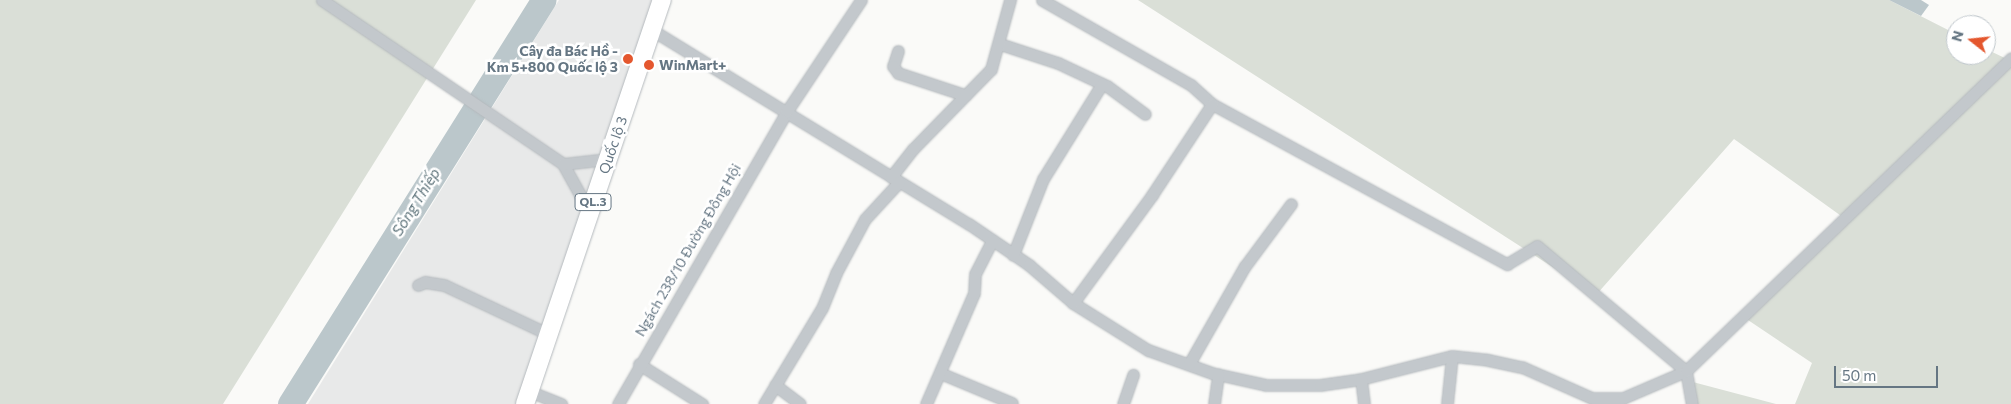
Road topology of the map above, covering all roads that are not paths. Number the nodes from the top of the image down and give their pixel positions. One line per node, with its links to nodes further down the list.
1 (322, 0): 16 (street)
2 (662, 0): 6 (highway, Quốc lộ 3 / QL.3)
3 (861, 0): 13 (street, Ngách 238/10 Đường Đông Hội)
4 (1010, 0): 7 (street)
5 (1042, 0): 12 (street)
6 (652, 30): 13 (street); 15 (highway, Quốc lộ 3 / QL.3)
7 (1000, 44): 10 (street); 11 (street)
8 (898, 51): 11 (street)
9 (2011, 58): 28 (street)
10 (1102, 84): 14 (street); 21 (street)
11 (965, 96): 17 (street)
12 (1212, 104): 23 (street); 28 (street)
13 (787, 111): 17 (street); 26 (street, Ngách 238/10 Đường Đông Hội)
14 (1145, 114)
15 (608, 159): 16 (street); 19 (highway, Quốc lộ 3 / QL.3)
16 (563, 164): 19 (street)
17 (895, 180): 20 (street); 33 (street)
18 (1291, 204): 27 (street)
19 (590, 212): 24 (highway, Quốc lộ 3 / QL.3)
20 (992, 240): 21 (street); 29 (street)
21 (1013, 255): 23 (street)
22 (418, 285): 24 (street)
23 (1073, 304): 27 (street)
24 (548, 334): 34 (highway, Quốc lộ 3 / QL.3)
25 (1452, 356): 28 (street); 32 (street); 45 (street)
26 (639, 364): 37 (street, Ngách 238/10 Đường Đông Hội); 38 (street)
27 (1189, 364): 30 (street)
28 (1686, 371): 46 (street)
29 (940, 373): 35 (street); 41 (street)
30 (1218, 374): 32 (street); 43 (street)
31 (1133, 375): 42 (street)
32 (1361, 379): 44 (street)
33 (775, 385): 39 (street); 40 (street)
34 (527, 398): 36 (street)
35 (1012, 403)
36 (560, 404)
37 (618, 404)
38 (702, 404)
39 (764, 404)
40 (800, 404)
41 (926, 404)
42 (1123, 404)
43 (1214, 404)
44 (1364, 404)
45 (1447, 404)
46 (1692, 404)

